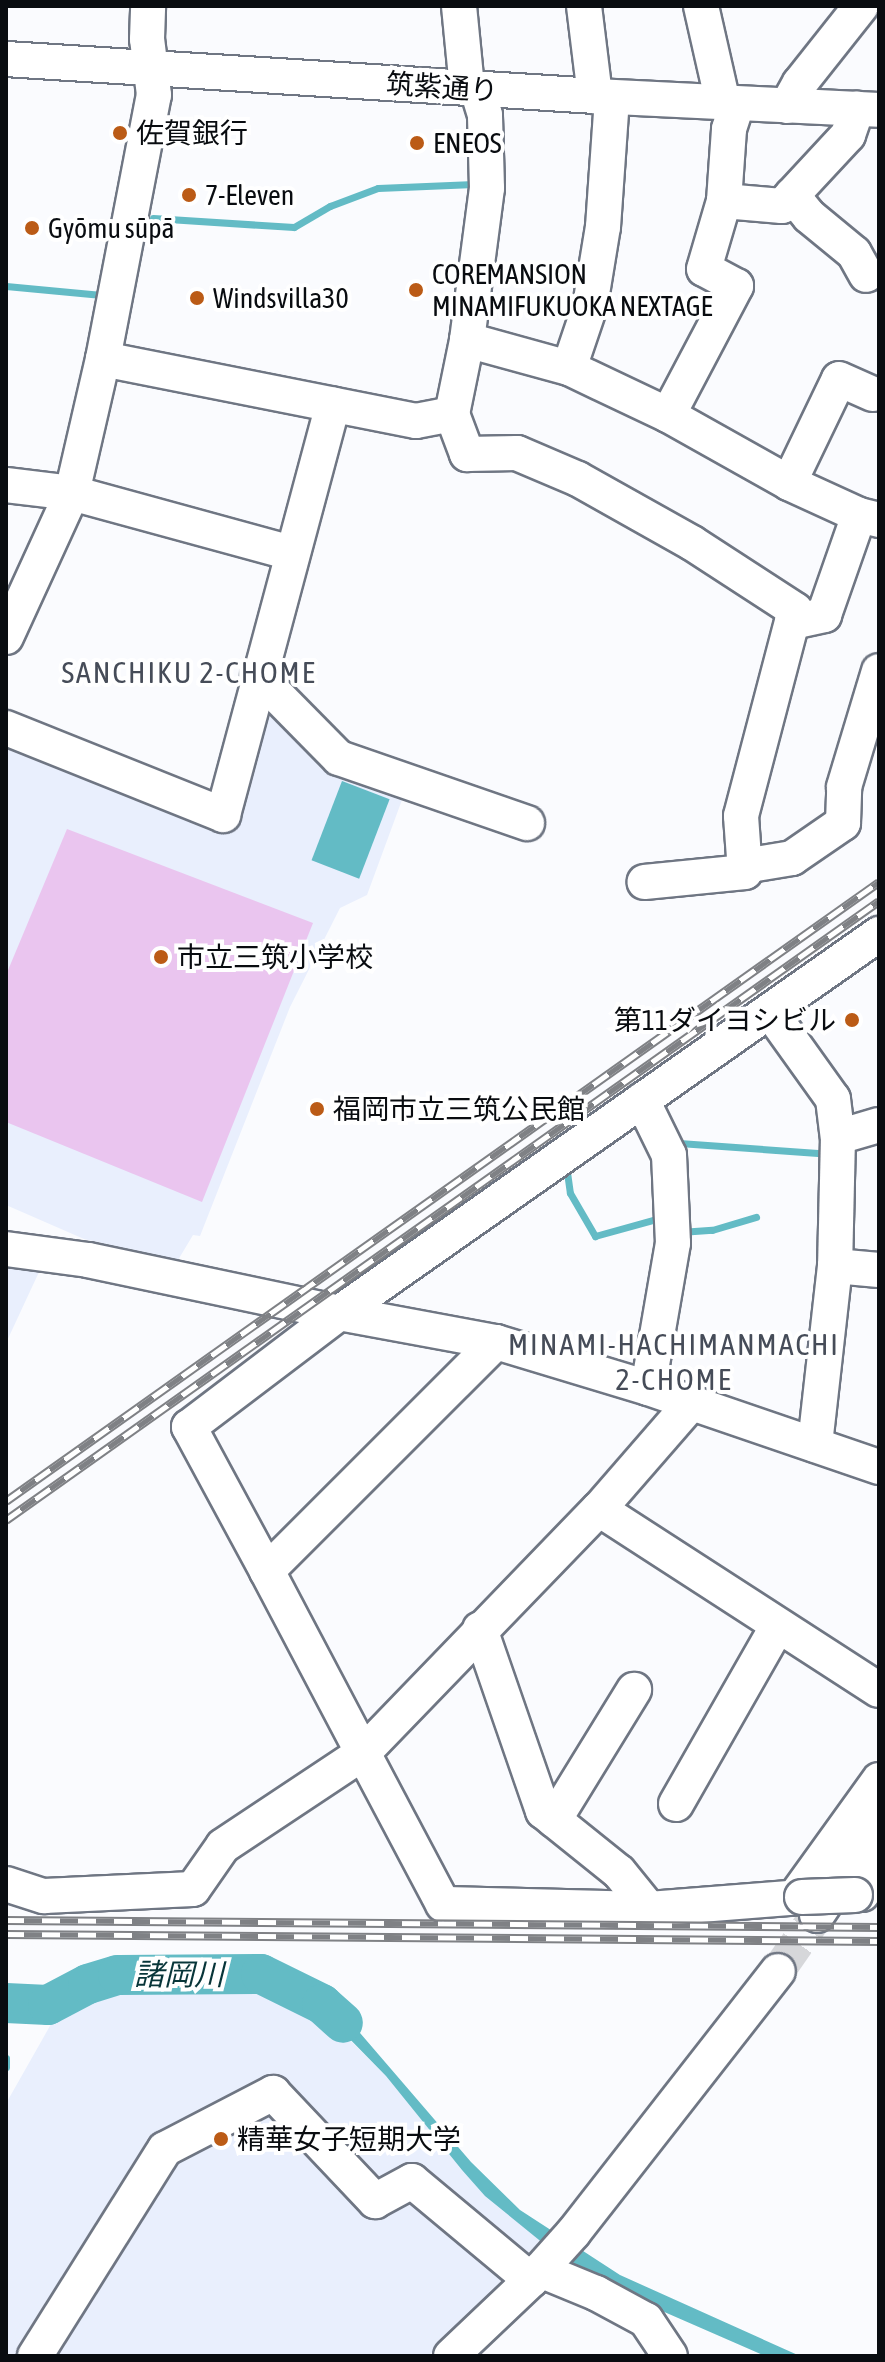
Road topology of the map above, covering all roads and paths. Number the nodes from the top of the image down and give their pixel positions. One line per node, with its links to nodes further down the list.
1 (148, 6): 7 (street)
2 (459, 6): 8 (street)
3 (584, 6): 9 (street)
4 (701, 6): 10 (street)
5 (861, 6): 11 (street)
6 (6, 59): 7 (street, 筑紫通り)
7 (151, 67): 8 (street, 筑紫通り); 17 (street)
8 (472, 89): 9 (street, 筑紫通り); 16 (street)
9 (604, 97): 10 (street, 筑紫通り); 18 (street)
10 (730, 103): 11 (street, 筑紫通り); 14 (street)
11 (787, 106): 12 (street, 筑紫通り)
12 (868, 110): 13 (street)
13 (792, 195): 14 (street); 15 (street)
14 (724, 201): 22 (street)
15 (866, 275)
16 (467, 340): 18 (street); 21 (street)
17 (103, 359): 20 (street); 25 (street)
18 (569, 368): 22 (street)
19 (873, 394): 23 (street)
20 (333, 404): 21 (street); 27 (street)
21 (452, 414): 28 (street)
22 (668, 415): 23 (street)
23 (789, 483): 26 (street)
24 (6, 485): 25 (street)
25 (72, 493): 27 (street); 29 (street)
26 (869, 518): 28 (street)
27 (292, 553): 31 (street)
28 (792, 622): 34 (street)
29 (6, 637)
30 (879, 671): 34 (street)
31 (258, 676): 32 (street); 33 (street)
32 (6, 728)
33 (527, 823)
34 (744, 866): 35 (street)
35 (644, 882)
36 (879, 934): 37 (street)
37 (770, 1011): 38 (street); 40 (street)
38 (642, 1100): 44 (street); 46 (street)
39 (879, 1125): 40 (street)
40 (838, 1137): 42 (street)
41 (15, 1244): 44 (street)
42 (835, 1266): 43 (street); 48 (street)
43 (879, 1270)
44 (339, 1313): 45 (street); 51 (street)
45 (496, 1342): 46 (street); 51 (street)
46 (648, 1388): 47 (street)
47 (691, 1403): 48 (street); 50 (street)
48 (815, 1445): 49 (street)
49 (879, 1467)
50 (599, 1509): 52 (street); 53 (street)
51 (267, 1571): 56 (street)
52 (777, 1627): 55 (street); 58 (street)
53 (480, 1629): 56 (street); 59 (street)
54 (634, 1690): 59 (street)
55 (879, 1690)
56 (363, 1753): 61 (street); 64 (street)
57 (879, 1780): 63 (street)
58 (676, 1804)
59 (554, 1820): 64 (street)
60 (879, 1823): 63 (street)
61 (6, 1884)
62 (869, 1888): 63 (street, bridge)
63 (805, 1903): 64 (street)
64 (649, 1909)
65 (778, 1971): 66 (street)
66 (535, 2275): 67 (street); 68 (street); 69 (street)
67 (35, 2356)
68 (451, 2356)
69 (670, 2356)

